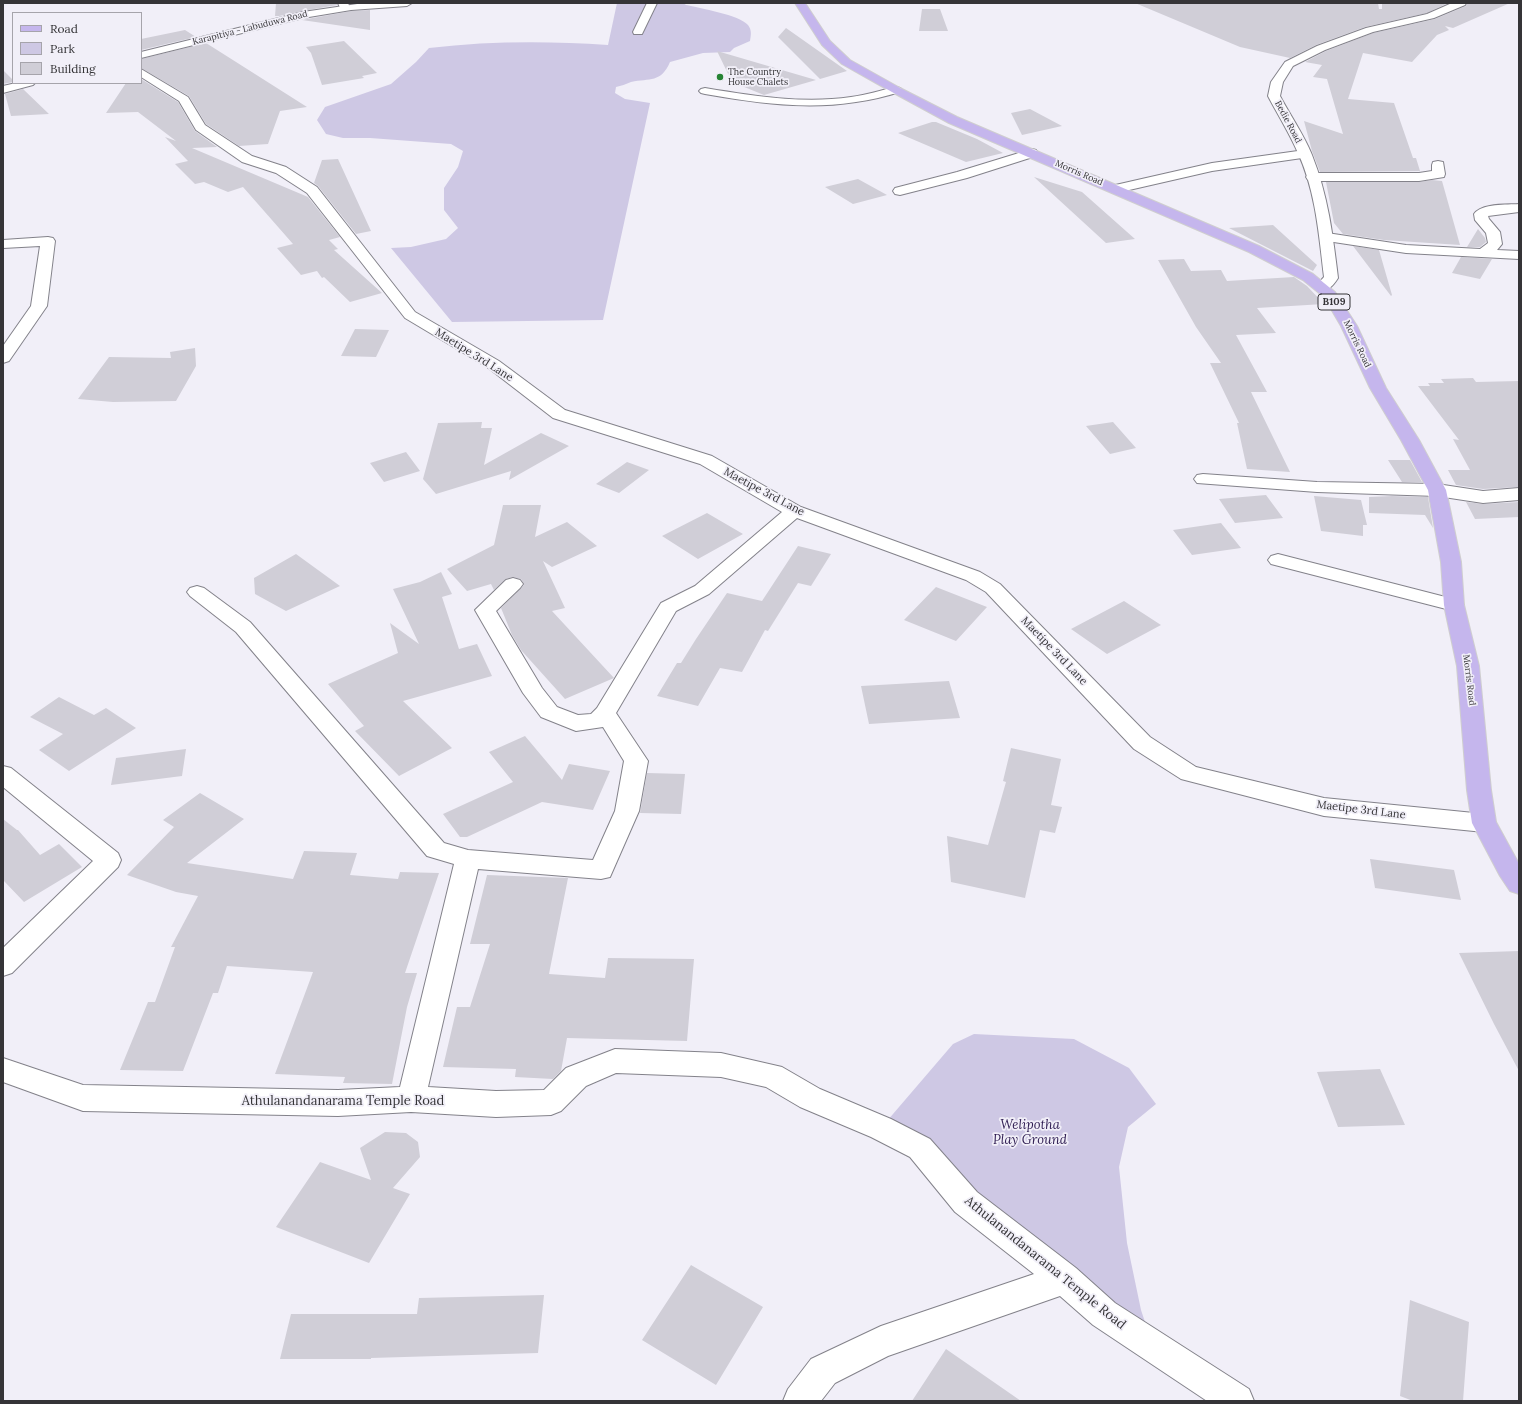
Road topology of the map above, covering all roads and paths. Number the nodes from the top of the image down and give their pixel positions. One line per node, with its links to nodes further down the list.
1 (407, 3): 5 (street, Karapitiya - Labuduwa Road)
2 (652, 3): 6 (street)
3 (800, 3): 11 (main road, Morris Road / B109)
4 (1461, 3): 14 (street, Bedie Road)
5 (344, 5): 7 (street, Karapitiya - Labuduwa Road)
6 (638, 32)
7 (142, 55)
8 (142, 73): 29 (street, Maetipe 3rd Lane)
9 (25, 84): 10 (street)
10 (3, 90)
11 (896, 90): 12 (street); 13 (main road, Morris Road / B109)
12 (705, 91)
13 (1032, 153): 17 (main road, Morris Road / B109); 18 (street)
14 (1305, 154): 16 (street, Bedie Road); 17 (street)
15 (1438, 165): 16 (street)
16 (1313, 177): 20 (street, Bedie Road)
17 (1116, 189): 24 (main road, Morris Road / B109)
18 (900, 191)
19 (1519, 208): 22 (street)
20 (1327, 237): 22 (street); 24 (street, Bedie Road)
21 (3, 244): 25 (street)
22 (1482, 254): 23 (street)
23 (1519, 255)
24 (1322, 286): 27 (main road, Morris Road / B109)
25 (3, 358)
26 (1203, 479): 27 (street)
27 (1437, 490): 28 (street); 33 (main road, Morris Road / B109)
28 (1519, 494)
29 (794, 511): 34 (street); 36 (street, Maetipe 3rd Lane)
30 (1278, 560): 33 (street)
31 (513, 584): 34 (street)
32 (197, 592): 37 (street)
33 (1454, 604): 36 (main road, Morris Road / B109)
34 (604, 713): 37 (street)
35 (3, 774): 39 (street)
36 (1484, 823): 38 (main road, Morris Road / B109)
37 (468, 859): 41 (street)
38 (1518, 882)
39 (3, 965)
40 (3, 1070): 41 (street, Athulanandanarama Temple Road)
41 (411, 1099): 42 (street, Athulanandanarama Temple Road)
42 (1065, 1279): 43 (street); 44 (street, Athulanandanarama Temple Road)
43 (800, 1401)
44 (1237, 1401)

